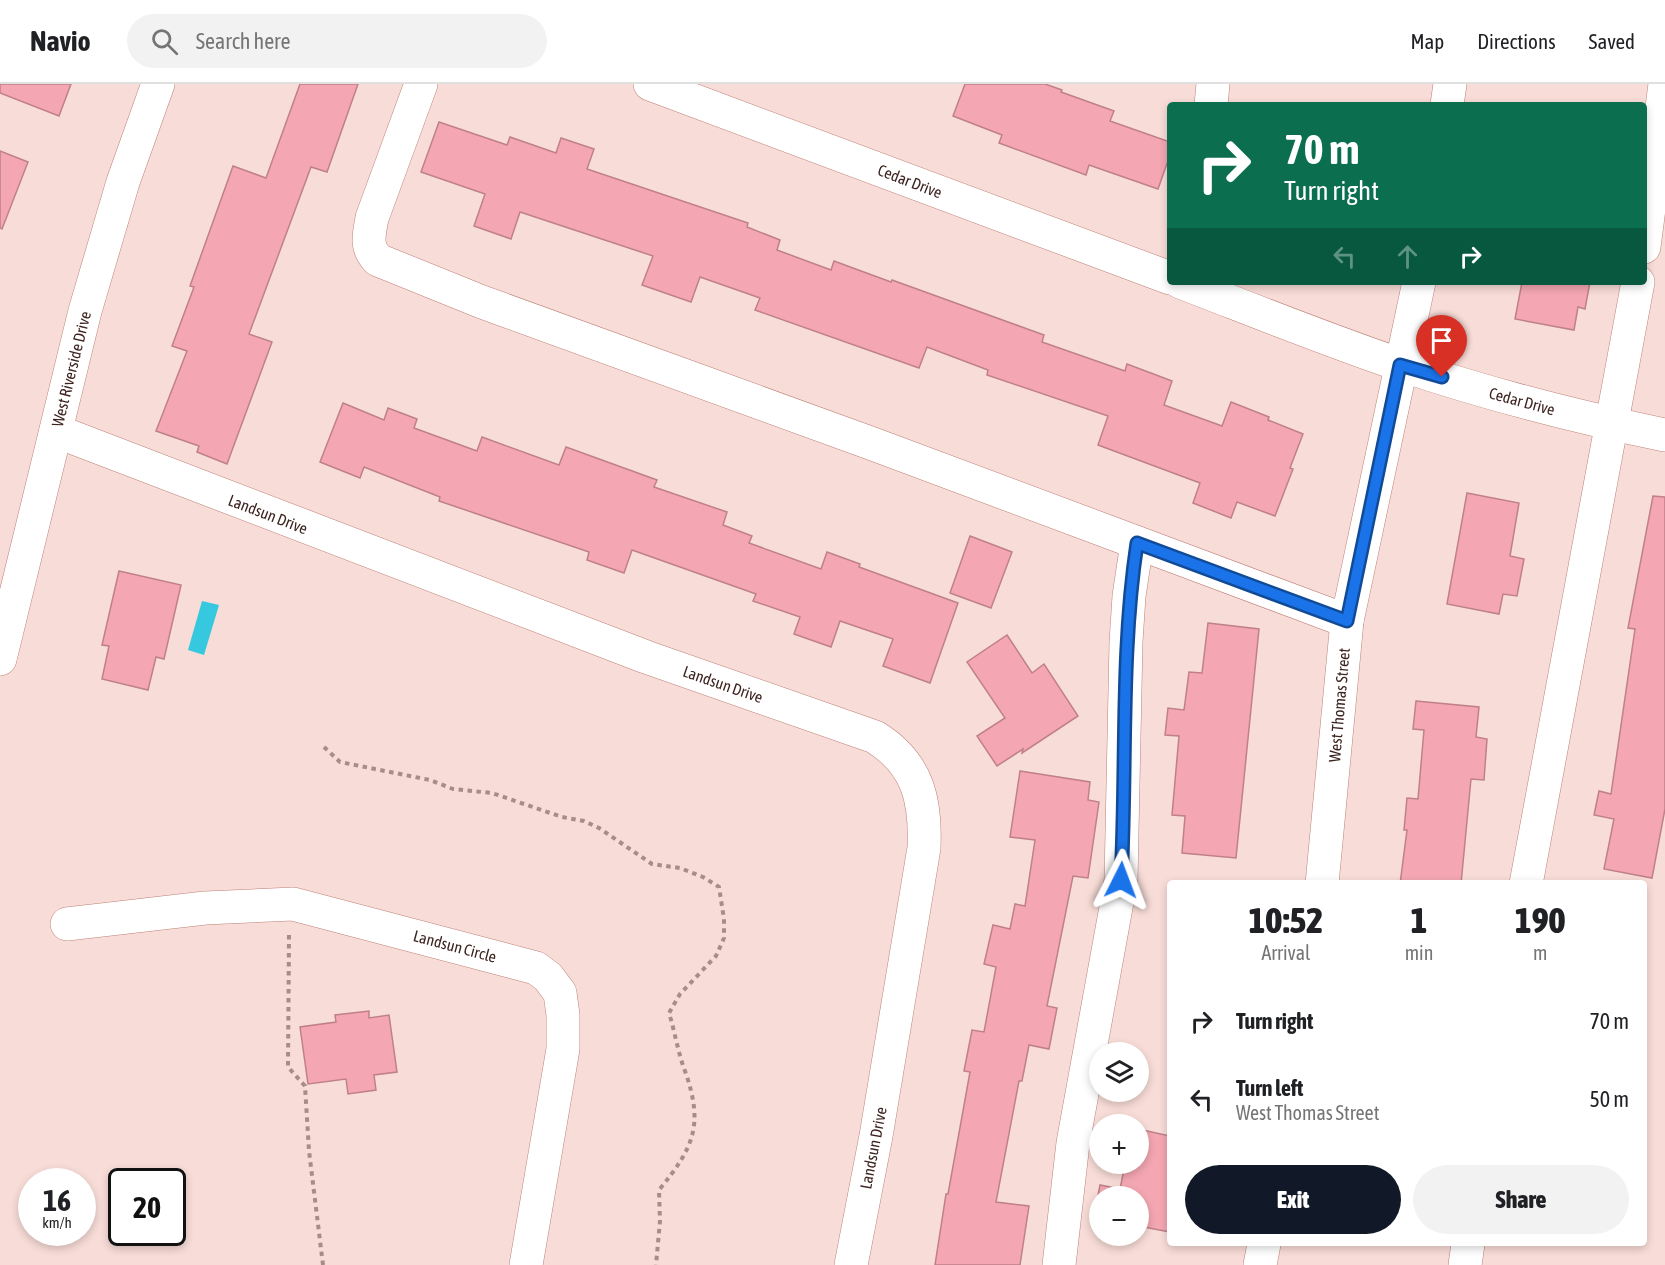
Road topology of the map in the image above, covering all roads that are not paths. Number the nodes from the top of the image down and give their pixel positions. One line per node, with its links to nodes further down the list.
1 (158, 84): 16 (street, West Riverside Drive)
2 (421, 84): 18 (street)
3 (650, 84): 10 (street, Cedar Drive)
4 (1213, 84): 7 (street)
5 (1450, 84): 8 (street)
6 (1665, 84): 9 (street)
7 (1211, 102)
8 (1447, 102)
9 (1647, 224)
10 (1167, 276)
11 (1190, 285): 14 (street, Cedar Drive)
12 (1418, 285): 14 (street, West Thomas Street)
13 (1637, 285): 15 (street)
14 (1400, 365): 15 (street, Cedar Drive); 19 (street, West Thomas Street)
15 (1611, 424): 17 (street, Cedar Drive); 22 (street)
16 (56, 431): 20 (street, West Riverside Drive); 27 (street, Landsun Drive)
17 (1665, 435)
18 (1137, 543): 19 (street); 28 (street)
19 (1347, 621): 21 (street, West Thomas Street)
20 (0, 659)
21 (1322, 880)
22 (1527, 880)
23 (67, 924): 26 (street, Landsun Circle)
24 (1264, 1246): 29 (street)
25 (1468, 1246): 30 (street)
26 (526, 1265)
27 (851, 1265)
28 (1059, 1265)
29 (1260, 1265)
30 (1465, 1265)

